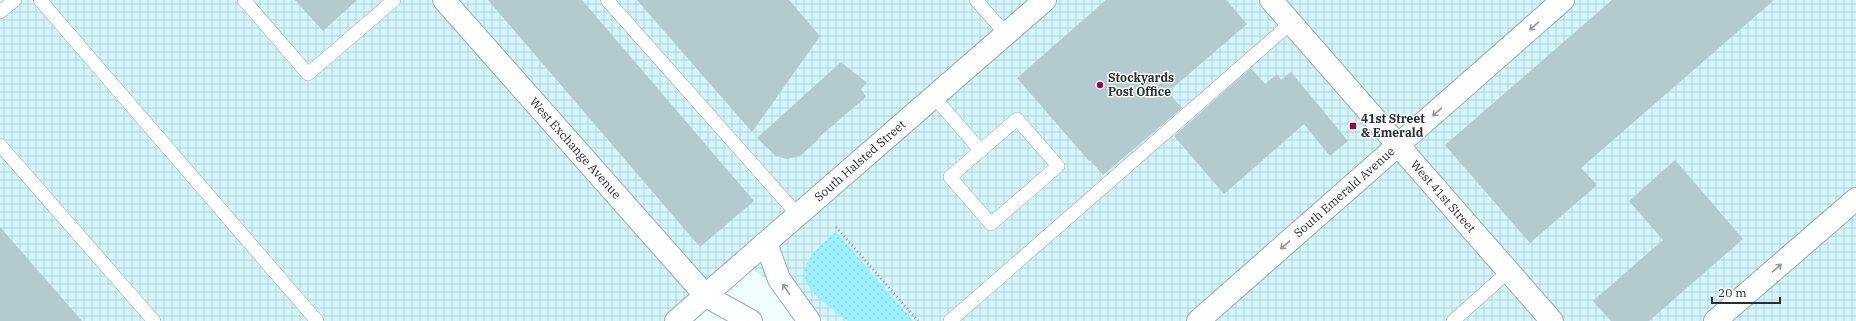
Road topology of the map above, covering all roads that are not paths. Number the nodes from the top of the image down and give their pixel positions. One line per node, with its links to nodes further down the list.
1 (14, 0): 11 (lane)
2 (40, 0): 24 (lane)
3 (244, 0): 4 (lane)
4 (394, 0)
5 (444, 0): 22 (street, West Exchange Avenue)
6 (607, 0): 19 (lane)
7 (976, 0): 13 (lane)
8 (1045, 0): 13 (street, South Halsted Street)
9 (1271, 0): 12 (street, West 41st Street)
10 (1563, 0): 16 (street, South Emerald Avenue, one-way to 16)
11 (0, 12)
12 (1291, 23): 16 (street, West 41st Street); 28 (lane)
13 (1006, 34): 14 (street, South Halsted Street)
14 (934, 97): 17 (lane); 19 (street, South Halsted Street)
15 (0, 145): 23 (lane)
16 (1398, 146): 21 (street, West 41st Street); 29 (street, South Emerald Avenue, one-way to 29)
17 (981, 151): 17 (lane)
18 (1856, 199): 32 (street, one-way to 18)
19 (798, 215): 20 (street, South Halsted Street)
20 (766, 243): 22 (street, South Halsted Street); 27 (street, one-way to 20)
21 (1509, 271): 30 (lane); 31 (street, West 41st Street)
22 (706, 296): 25 (street, South Halsted Street); 26 (street, West Exchange Avenue)
23 (154, 321)
24 (317, 321)
25 (676, 321)
26 (751, 321)
27 (809, 321)
28 (950, 321)
29 (1198, 321)
30 (1453, 321)
31 (1552, 321)
32 (1715, 321)

